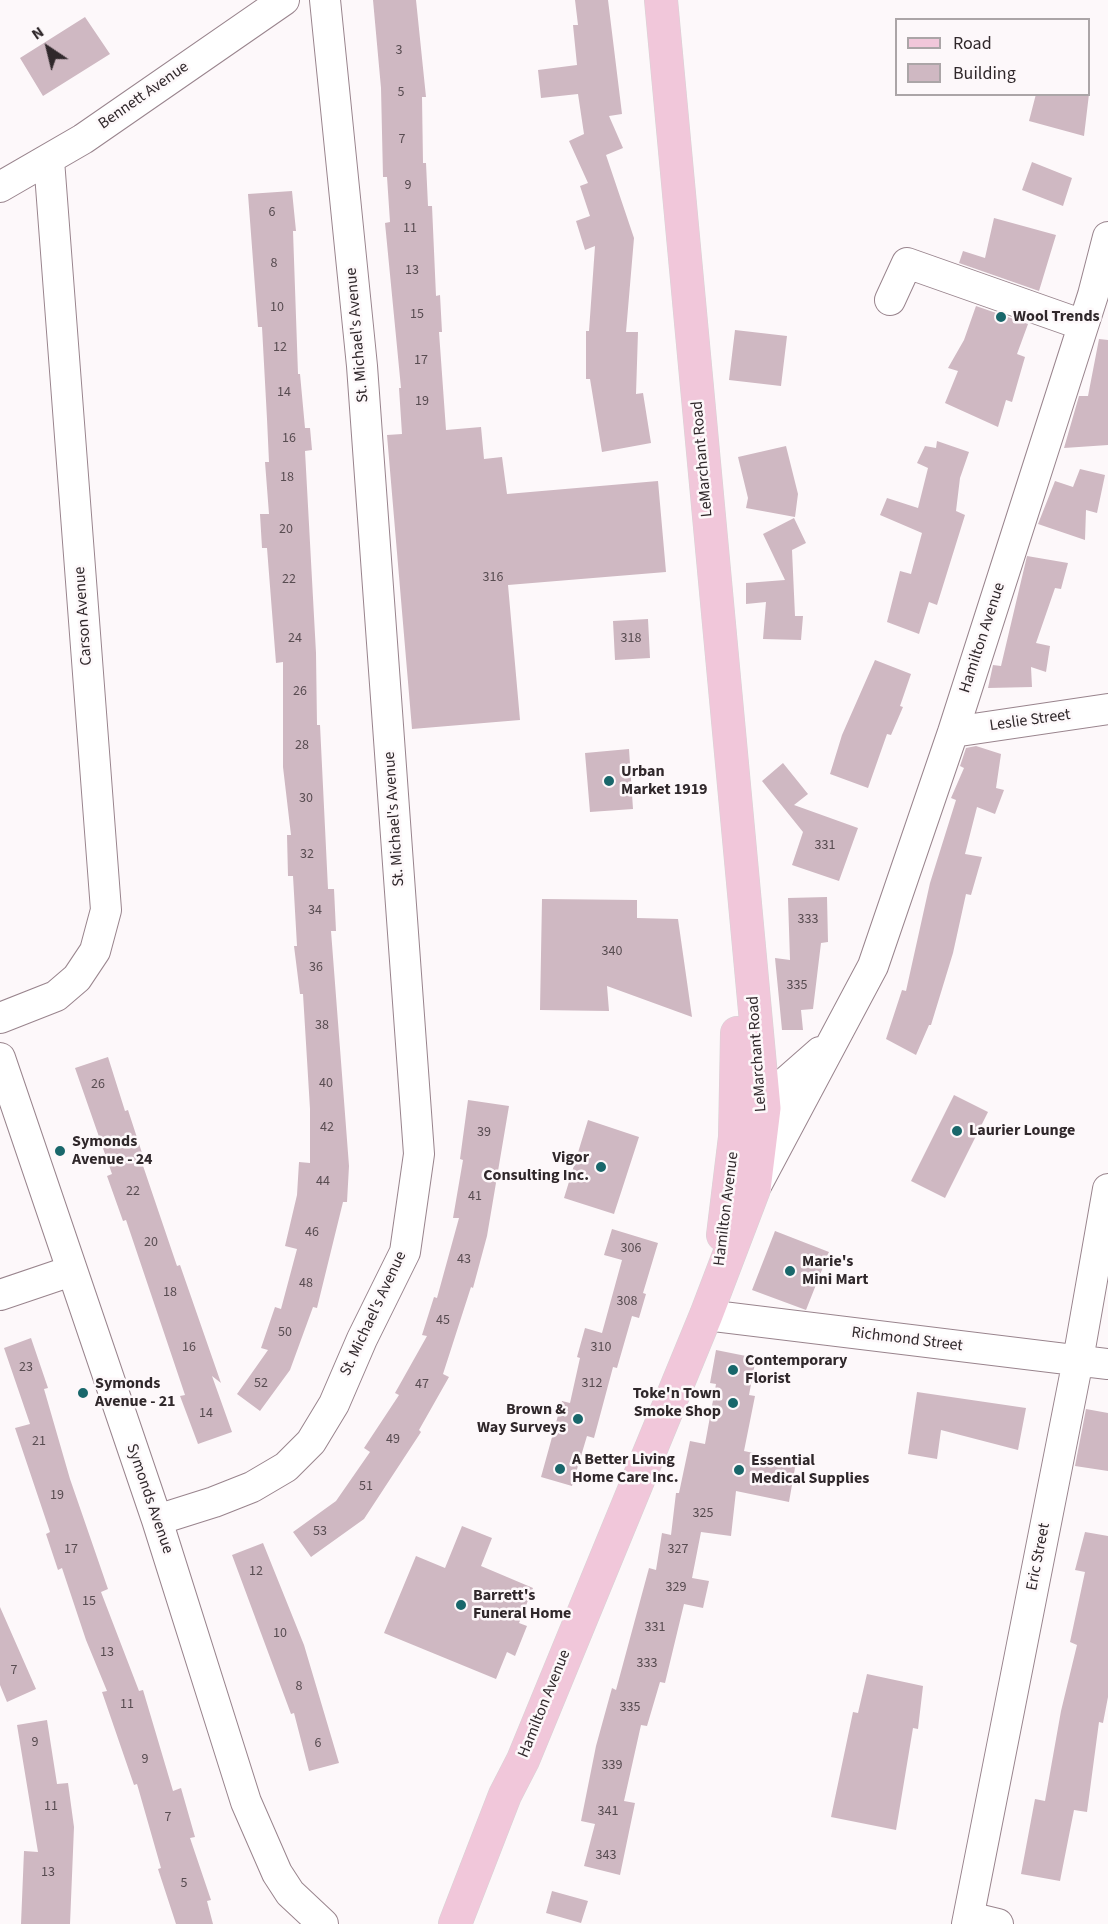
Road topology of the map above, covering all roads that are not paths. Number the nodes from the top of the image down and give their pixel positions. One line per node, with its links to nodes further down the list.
1 (284, 0): 4 (street, Bennett Avenue)
2 (325, 0): 27 (street, St. Michael's Avenue)
3 (660, 0): 11 (main road, LeMarchant Road)
4 (49, 160): 5 (street, Bennett Avenue); 12 (street, Carson Avenue)
5 (0, 187)
6 (1108, 237): 8 (street, Hamilton Avenue)
7 (890, 300): 8 (street)
8 (1083, 325): 10 (street, Hamilton Avenue)
9 (1108, 710): 10 (street, Leslie Street)
10 (953, 732): 13 (street, Hamilton Avenue)
11 (746, 918): 14 (main road, LeMarchant Road); 18 (main road, LeMarchant Road)
12 (0, 1018)
13 (839, 1032): 16 (street, Hamilton Avenue); 19 (street, Hamilton Avenue)
14 (758, 1044): 16 (street); 17 (main road, LeMarchant Road)
15 (0, 1058): 21 (street, Symonds Avenue)
16 (811, 1061): 17 (street, Hamilton Avenue)
17 (764, 1108): 18 (street, Hamilton Avenue); 19 (main road, LeMarchant Road)
18 (735, 1137): 22 (main road, Hamilton Avenue)
19 (754, 1189): 22 (main road, Hamilton Avenue)
20 (1108, 1189): 25 (street, Eric Street)
21 (71, 1271): 23 (street); 27 (street, Symonds Avenue)
22 (718, 1285): 24 (main road, Hamilton Avenue)
23 (0, 1295)
24 (706, 1315): 25 (street, Richmond Street); 30 (main road, Hamilton Avenue)
25 (1078, 1360): 26 (street, Richmond Street); 28 (street, Eric Street)
26 (1108, 1364)
27 (157, 1520): 29 (street, Symonds Avenue)
28 (968, 1921): 31 (street)
29 (323, 1924)
30 (455, 1924)
31 (998, 1924)

